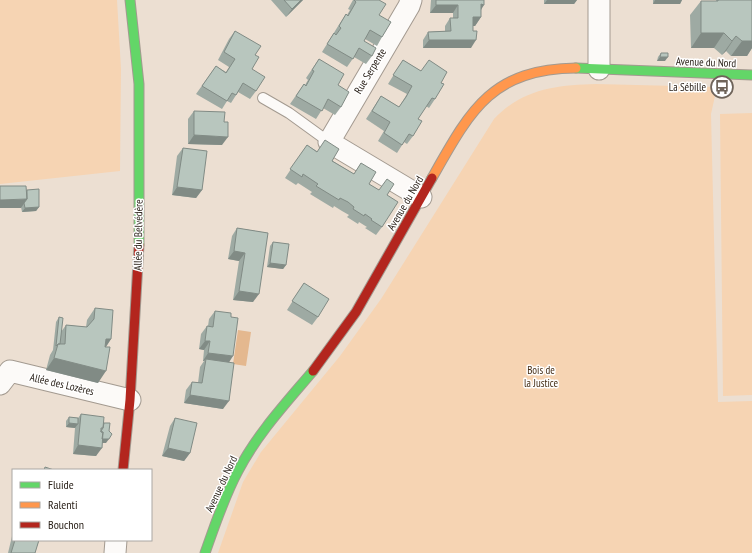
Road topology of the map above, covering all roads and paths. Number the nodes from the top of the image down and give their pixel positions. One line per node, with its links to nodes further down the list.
1 (130, 0): 10 (street, Allée du Belvédère)
2 (410, 0): 7 (street, Rue Serpente)
3 (599, 0): 4 (street)
4 (599, 69): 5 (street, Avenue du Nord); 8 (street, Avenue du Nord)
5 (752, 75)
6 (263, 98): 7 (lane)
7 (329, 142): 8 (street)
8 (422, 197): 14 (street, Avenue du Nord)
9 (0, 384): 10 (street, Allée des Lozères)
10 (130, 400): 11 (street, Allée du Belvédère)
11 (123, 469)
12 (116, 541): 13 (street)
13 (115, 553)
14 (205, 553)

